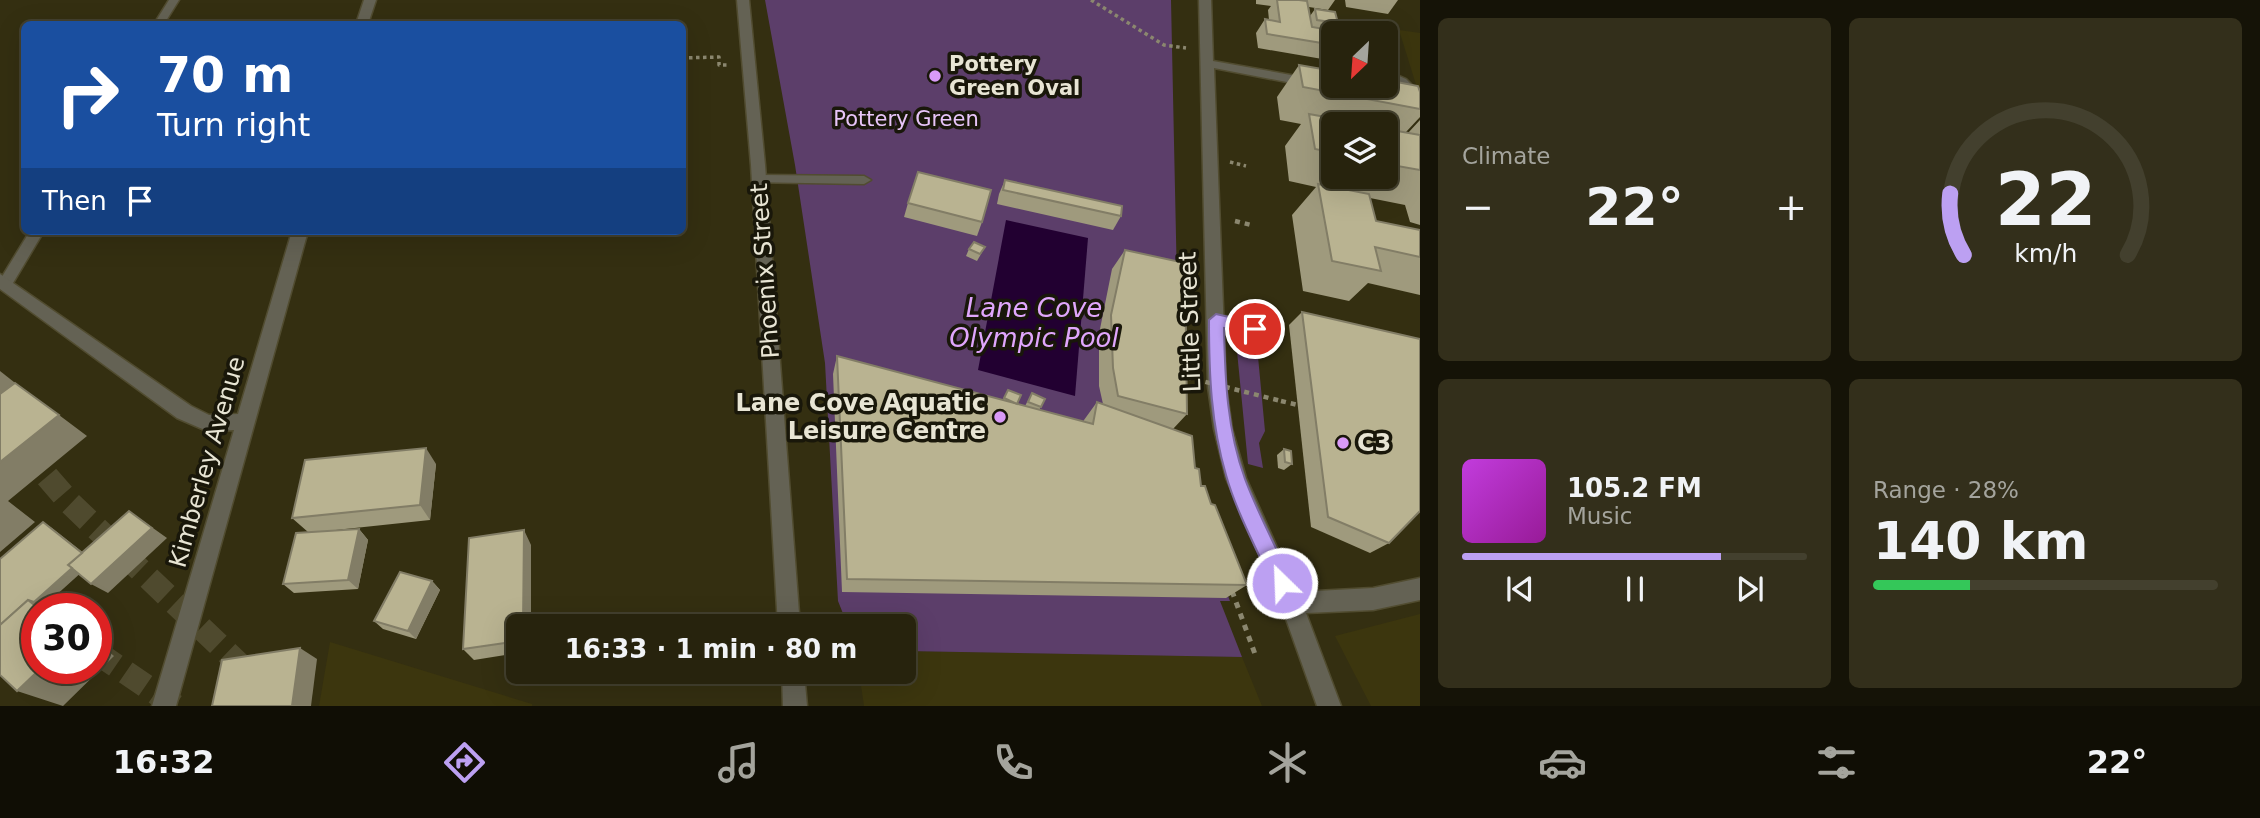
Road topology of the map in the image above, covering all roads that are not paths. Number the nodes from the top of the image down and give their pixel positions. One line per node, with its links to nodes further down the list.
1 (174, 0): 5 (lane)
2 (370, 0): 6 (street)
3 (743, 0): 11 (street, Phoenix Street)
4 (1205, 0): 7 (street, Little Street)
5 (161, 21)
6 (363, 21)
7 (1206, 57): 9 (street); 16 (street, Little Street)
8 (1398, 79): 10 (lane)
9 (1321, 85)
10 (1415, 101)
11 (759, 179): 12 (lane); 21 (street, Phoenix Street)
12 (864, 180)
13 (34, 235): 15 (lane)
14 (299, 235): 18 (street, Kimberley Avenue)
15 (3, 282): 18 (street)
16 (1216, 320): 17 (lane); 20 (street, Little Street)
17 (1255, 329)
18 (243, 422): 23 (street, Kimberley Avenue)
19 (1420, 589): 20 (street)
20 (1291, 603): 25 (street, Little Street)
21 (788, 614)
22 (794, 684): 24 (street)
23 (164, 706)
24 (795, 706)
25 (1329, 706)

